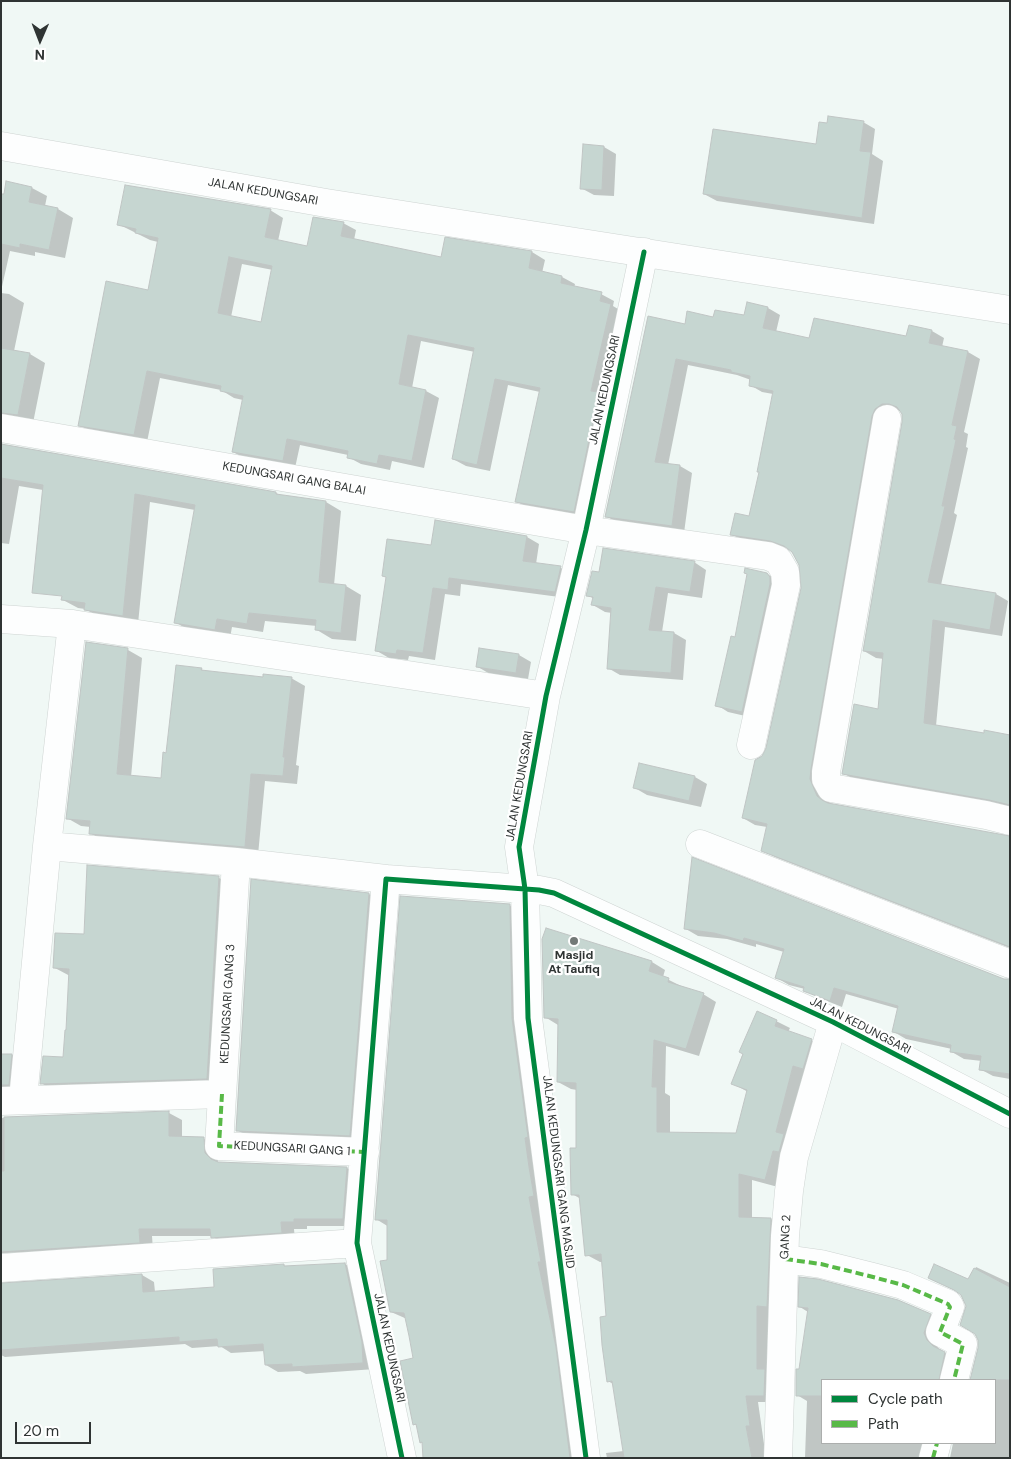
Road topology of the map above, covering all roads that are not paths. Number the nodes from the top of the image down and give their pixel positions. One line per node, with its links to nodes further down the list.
1 (1, 146): 2 (street, JALAN KEDUNGSARI)
2 (644, 252): 3 (street, JALAN KEDUNGSARI); 6 (street, JALAN KEDUNGSARI)
3 (1010, 310)
4 (887, 419): 11 (street)
5 (1, 428): 6 (street, KEDUNGSARI GANG BALAI)
6 (586, 530): 9 (street, JALAN KEDUNGSARI); 10 (street, KEDUNGSARI GANG BALAI)
7 (1, 619): 8 (street)
8 (72, 624): 9 (street); 13 (street)
9 (546, 696): 16 (street, JALAN KEDUNGSARI)
10 (751, 745)
11 (1010, 822)
12 (700, 844): 17 (street)
13 (47, 846): 14 (street); 20 (street)
14 (236, 862): 15 (street); 19 (street, KEDUNGSARI GANG 3)
15 (386, 879): 16 (street); 23 (street, JALAN KEDUNGSARI)
16 (525, 889): 18 (street, JALAN KEDUNGSARI); 30 (street, JALAN KEDUNGSARI GANG MASJID)
17 (1010, 964)
18 (833, 1022): 21 (street, JALAN KEDUNGSARI); 25 (street, GANG 2)
19 (222, 1094): 20 (street); 22 (street, KEDUNGSARI GANG 3)
20 (12, 1100)
21 (1010, 1114)
22 (219, 1146): 23 (street, KEDUNGSARI GANG 1)
23 (365, 1152): 24 (street, JALAN KEDUNGSARI)
24 (357, 1243): 26 (street); 29 (street, JALAN KEDUNGSARI)
25 (784, 1259): 27 (street); 31 (street, GANG 2)
26 (1, 1268)
27 (954, 1379)
28 (937, 1444): 32 (street)
29 (402, 1458)
30 (586, 1458)
31 (778, 1458)
32 (933, 1458)

